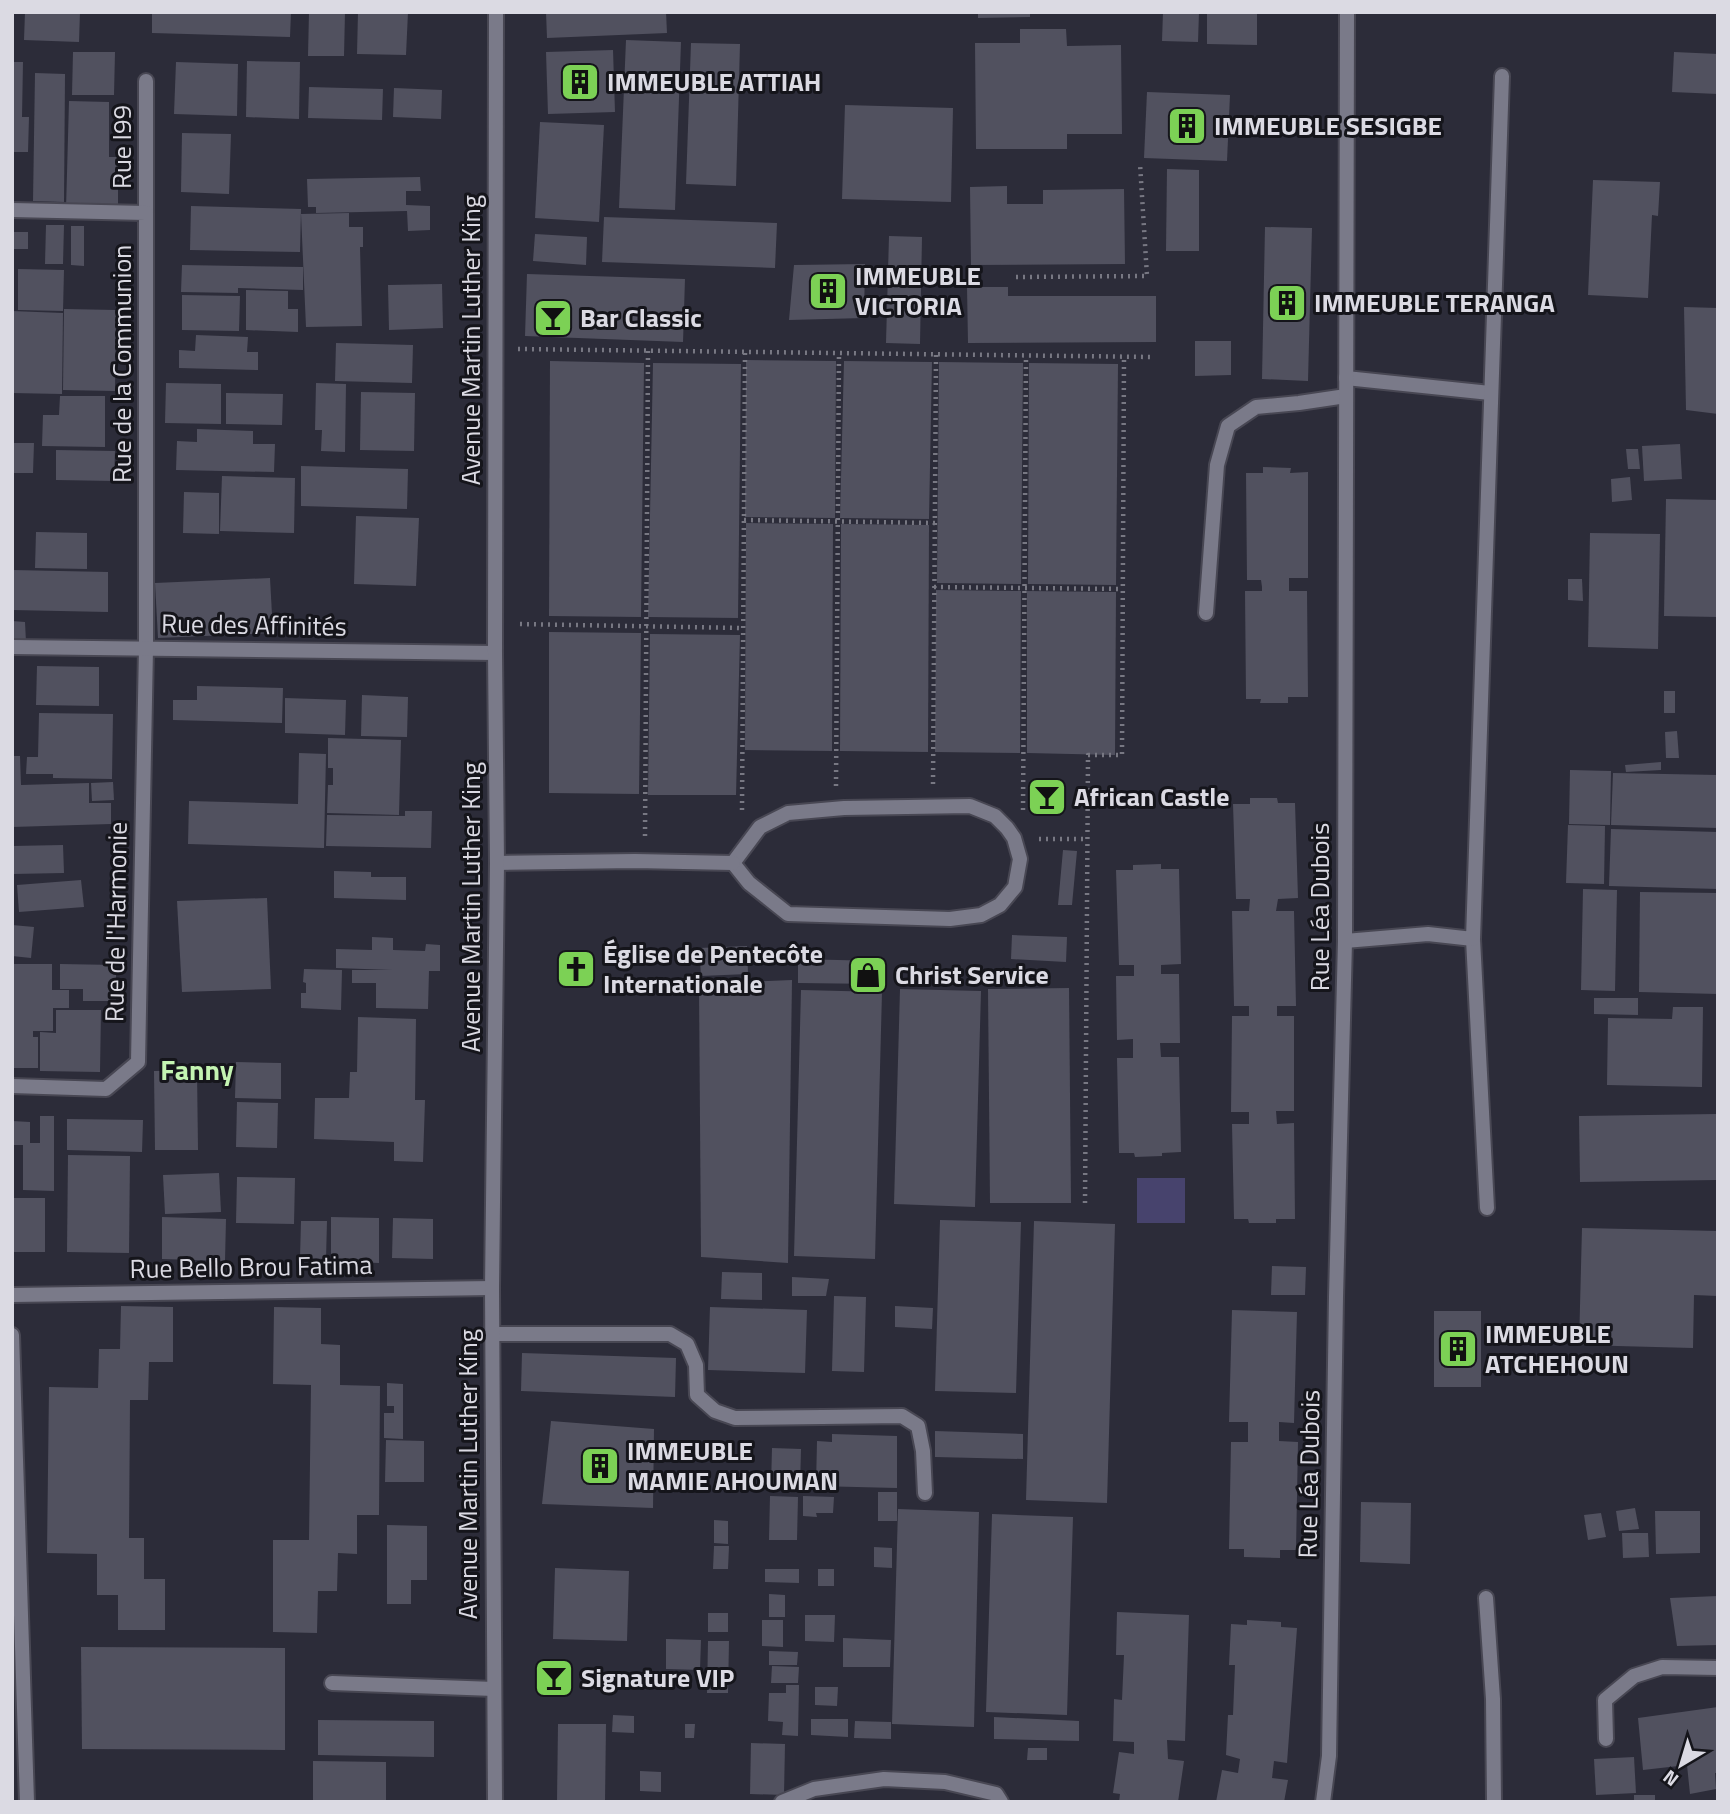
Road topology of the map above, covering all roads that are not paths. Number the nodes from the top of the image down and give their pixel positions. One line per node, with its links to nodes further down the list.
1 (496, 12): 13 (street, Avenue Martin Luther King)
2 (1347, 12): 7 (street, Rue Léa Dubois)
3 (1502, 76): 8 (street)
4 (146, 81): 6 (street, Rue I99)
5 (12, 210): 6 (street, Rue de la Communion)
6 (146, 213): 12 (street, Rue de la Communion)
7 (1346, 378): 8 (street); 9 (street, Rue Léa Dubois)
8 (1490, 393): 16 (street)
9 (1346, 396): 10 (street); 17 (street, Rue Léa Dubois)
10 (1206, 613)
11 (12, 647): 12 (street, Rue des Affinités)
12 (146, 648): 13 (street, Rue des Affinités); 18 (street, Rue de l'Harmonie)
13 (495, 653): 14 (street, Avenue Martin Luther King)
14 (497, 863): 15 (street); 20 (street, Avenue Martin Luther King)
15 (733, 863): 15 (street)
16 (1473, 939): 17 (street); 19 (street)
17 (1345, 942): 34 (street, Rue Léa Dubois)
18 (12, 1086)
19 (1488, 1208)
20 (492, 1287): 21 (street, Rue Bello Brou Fatima); 22 (street, Avenue Martin Luther King)
21 (12, 1295)
22 (492, 1334): 24 (street); 28 (street, Avenue Martin Luther King)
23 (12, 1335): 30 (street)
24 (925, 1493)
25 (1486, 1598): 35 (street)
26 (1718, 1668): 29 (street)
27 (332, 1683): 28 (street)
28 (494, 1689): 31 (street, Avenue Martin Luther King)
29 (1606, 1739)
30 (27, 1802)
31 (495, 1802)
32 (782, 1802): 33 (street)
33 (1001, 1802)
34 (1323, 1802)
35 (1494, 1802)

